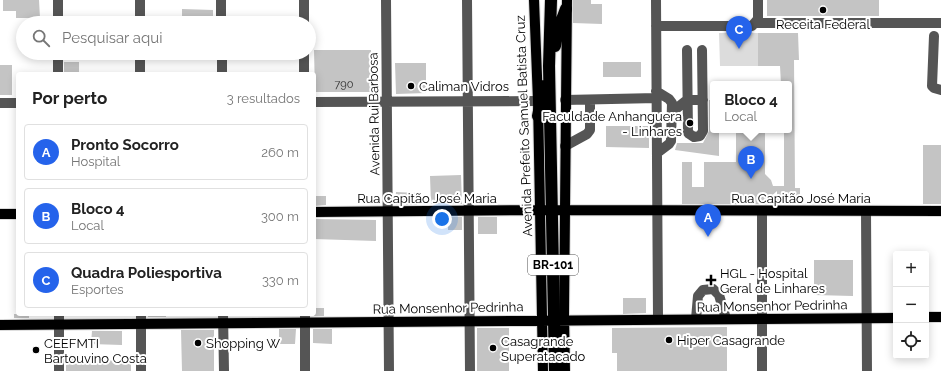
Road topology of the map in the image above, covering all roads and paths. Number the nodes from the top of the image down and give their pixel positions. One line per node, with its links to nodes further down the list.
1 (58, 0): 12 (street)
2 (140, 0): 13 (street)
3 (221, 0): 14 (street)
4 (304, 0): 15 (street)
5 (386, 0): 38 (street, Avenida Rui Barbosa)
6 (467, 0): 39 (street)
7 (534, 0): 40 (main road, Avenida Prefeito Samuel Batista Cruz)
8 (551, 0): 20 (highway, BR-101)
9 (656, 0): 18 (street)
10 (758, 0): 16 (street)
11 (566, 5): 27 (highway); 34 (main road, Avenida Prefeito Samuel Batista Cruz)
12 (58, 16)
13 (140, 16)
14 (222, 16)
15 (304, 16)
16 (757, 21): 17 (street); 18 (street)
17 (941, 22)
18 (656, 26): 33 (street)
19 (934, 36): 32 (street)
20 (549, 43): 27 (highway, BR-101); 45 (highway)
21 (687, 50): 36 (street)
22 (702, 50): 37 (street)
23 (58, 60): 28 (street)
24 (140, 60): 29 (street)
25 (222, 60): 30 (street)
26 (304, 60): 31 (street)
27 (549, 66): 49 (highway, BR-101)
28 (58, 72)
29 (140, 72)
30 (222, 72)
31 (304, 72)
32 (937, 89)
33 (656, 94): 35 (street); 44 (street); 47 (street)
34 (565, 100): 35 (street); 46 (main road, Avenida Prefeito Samuel Batista Cruz)
35 (590, 100): 46 (street)
36 (687, 100): 37 (street); 37 (street); 44 (street)
37 (703, 100)
38 (387, 101): 39 (street); 41 (street); 57 (street, Avenida Rui Barbosa)
39 (468, 101): 40 (street); 52 (street)
40 (538, 101): 45 (main road, Avenida Prefeito Samuel Batista Cruz)
41 (316, 102)
42 (0, 103): 43 (street)
43 (16, 103)
44 (672, 112): 47 (street)
45 (538, 116): 48 (main road, Avenida Prefeito Samuel Batista Cruz)
46 (565, 146): 50 (main road, Avenida Prefeito Samuel Batista Cruz)
47 (657, 153): 51 (street)
48 (540, 210): 49 (main road, Rua Capitão José Maria); 52 (main road, Rua Capitão José Maria); 71 (main road, Avenida Prefeito Samuel Batista Cruz)
49 (552, 210): 50 (main road, Rua Capitão José Maria); 71 (highway, BR-101)
50 (565, 210): 51 (main road, Rua Capitão José Maria); 71 (main road, Avenida Prefeito Samuel Batista Cruz)
51 (657, 210): 53 (main road, Rua Capitão José Maria); 72 (street)
52 (469, 211): 57 (main road, Rua Capitão José Maria); 73 (street)
53 (762, 211): 54 (main road, Rua Capitão José Maria); 70 (street)
54 (866, 211): 55 (main road, Rua Capitão José Maria); 64 (street)
55 (941, 211)
56 (316, 212): 57 (main road, Rua Capitão José Maria)
57 (389, 212): 74 (street, Avenida Rui Barbosa)
58 (0, 214): 59 (main road)
59 (16, 214)
60 (59, 316): 76 (street)
61 (929, 317): 62 (main road)
62 (941, 317)
63 (305, 318): 67 (main road, Rua Monsenhor Pedrinha); 74 (main road, Rua Monsenhor Pedrinha); 80 (street)
64 (866, 318): 65 (main road, Rua Monsenhor Pedrinha); 70 (main road, Rua Monsenhor Pedrinha); 87 (street)
65 (893, 318)
66 (141, 319): 67 (main road, Rua Monsenhor Pedrinha); 76 (main road, Rua Monsenhor Pedrinha); 78 (street)
67 (223, 319): 79 (street)
68 (696, 319): 69 (main road, Rua Monsenhor Pedrinha); 69 (street); 72 (main road, Rua Monsenhor Pedrinha)
69 (726, 319): 70 (main road, Rua Monsenhor Pedrinha)
70 (762, 319): 86 (street)
71 (553, 320): 72 (main road, Rua Monsenhor Pedrinha); 73 (main road, Rua Monsenhor Pedrinha); 83 (main road, Avenida Prefeito Samuel Batista Cruz); 84 (highway, BR-101); 85 (main road, Avenida Prefeito Samuel Batista Cruz)
72 (658, 320)
73 (470, 321): 74 (main road, Rua Monsenhor Pedrinha); 82 (street)
74 (389, 322): 81 (street, Avenida Rui Barbosa)
75 (0, 325): 76 (main road, Rua Monsenhor Pedrinha)
76 (59, 325): 77 (street)
77 (59, 371)
78 (141, 371)
79 (224, 371)
80 (305, 371)
81 (389, 371)
82 (470, 371)
83 (543, 371)
84 (555, 371)
85 (565, 371)
86 (762, 371)
87 (867, 371)

